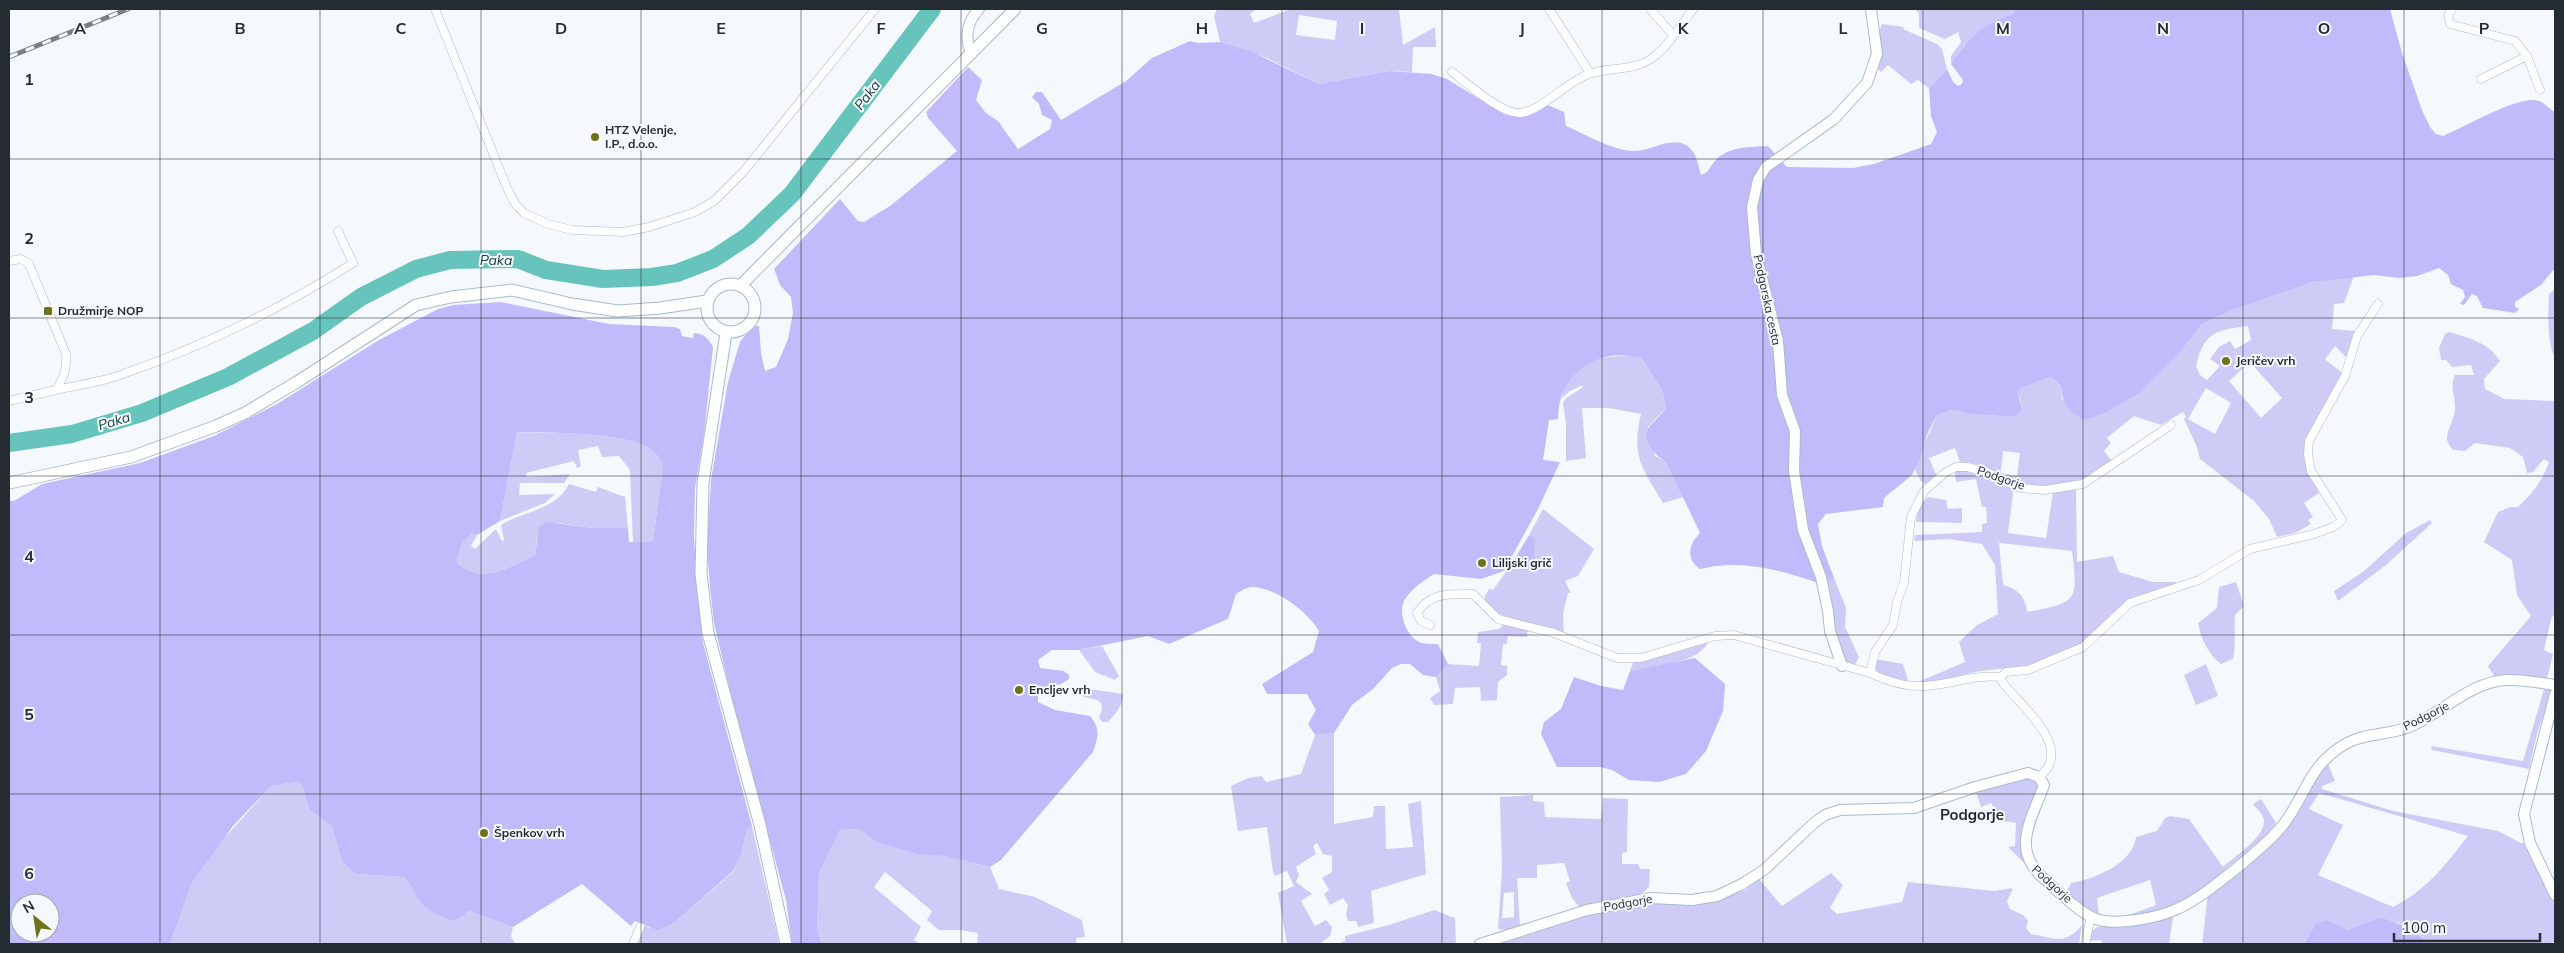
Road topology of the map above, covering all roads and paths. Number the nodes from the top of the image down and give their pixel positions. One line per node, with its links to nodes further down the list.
1 (435, 9): 2 (street)
2 (875, 9)
3 (979, 9): 11 (street)
4 (1015, 9): 11 (main road)
5 (1549, 9): 14 (street)
6 (1650, 9): 10 (street)
7 (1693, 9): 10 (street)
8 (1871, 9): 28 (street, Podgorska cesta)
9 (2452, 9): 12 (street)
10 (1674, 36): 14 (street)
11 (971, 54): 19 (main road)
12 (2527, 56): 15 (street); 16 (street)
13 (1452, 72): 14 (street)
14 (1590, 73)
15 (2481, 79)
16 (2540, 90)
17 (338, 231): 23 (street)
18 (9, 261): 23 (street)
19 (740, 286): 20 (main road); 22 (main road)
20 (706, 302): 22 (main road); 26 (main road)
21 (2378, 304): 30 (street)
22 (726, 333): 38 (main road)
23 (56, 390): 24 (street)
24 (9, 401)
25 (2171, 425): 29 (street, Podgorje)
26 (9, 483)
27 (1430, 625): 28 (street)
28 (1842, 666): 29 (street)
29 (1870, 673): 30 (street)
30 (2001, 677): 33 (street)
31 (2555, 685): 35 (street, Podgorje)
32 (2555, 694): 34 (street)
33 (2039, 777): 35 (street, Podgorje); 39 (street, Podgorje)
34 (2555, 895)
35 (2091, 916): 40 (street)
36 (640, 927): 37 (street)
37 (633, 944)
38 (786, 944)
39 (1480, 944)
40 (2085, 944)

